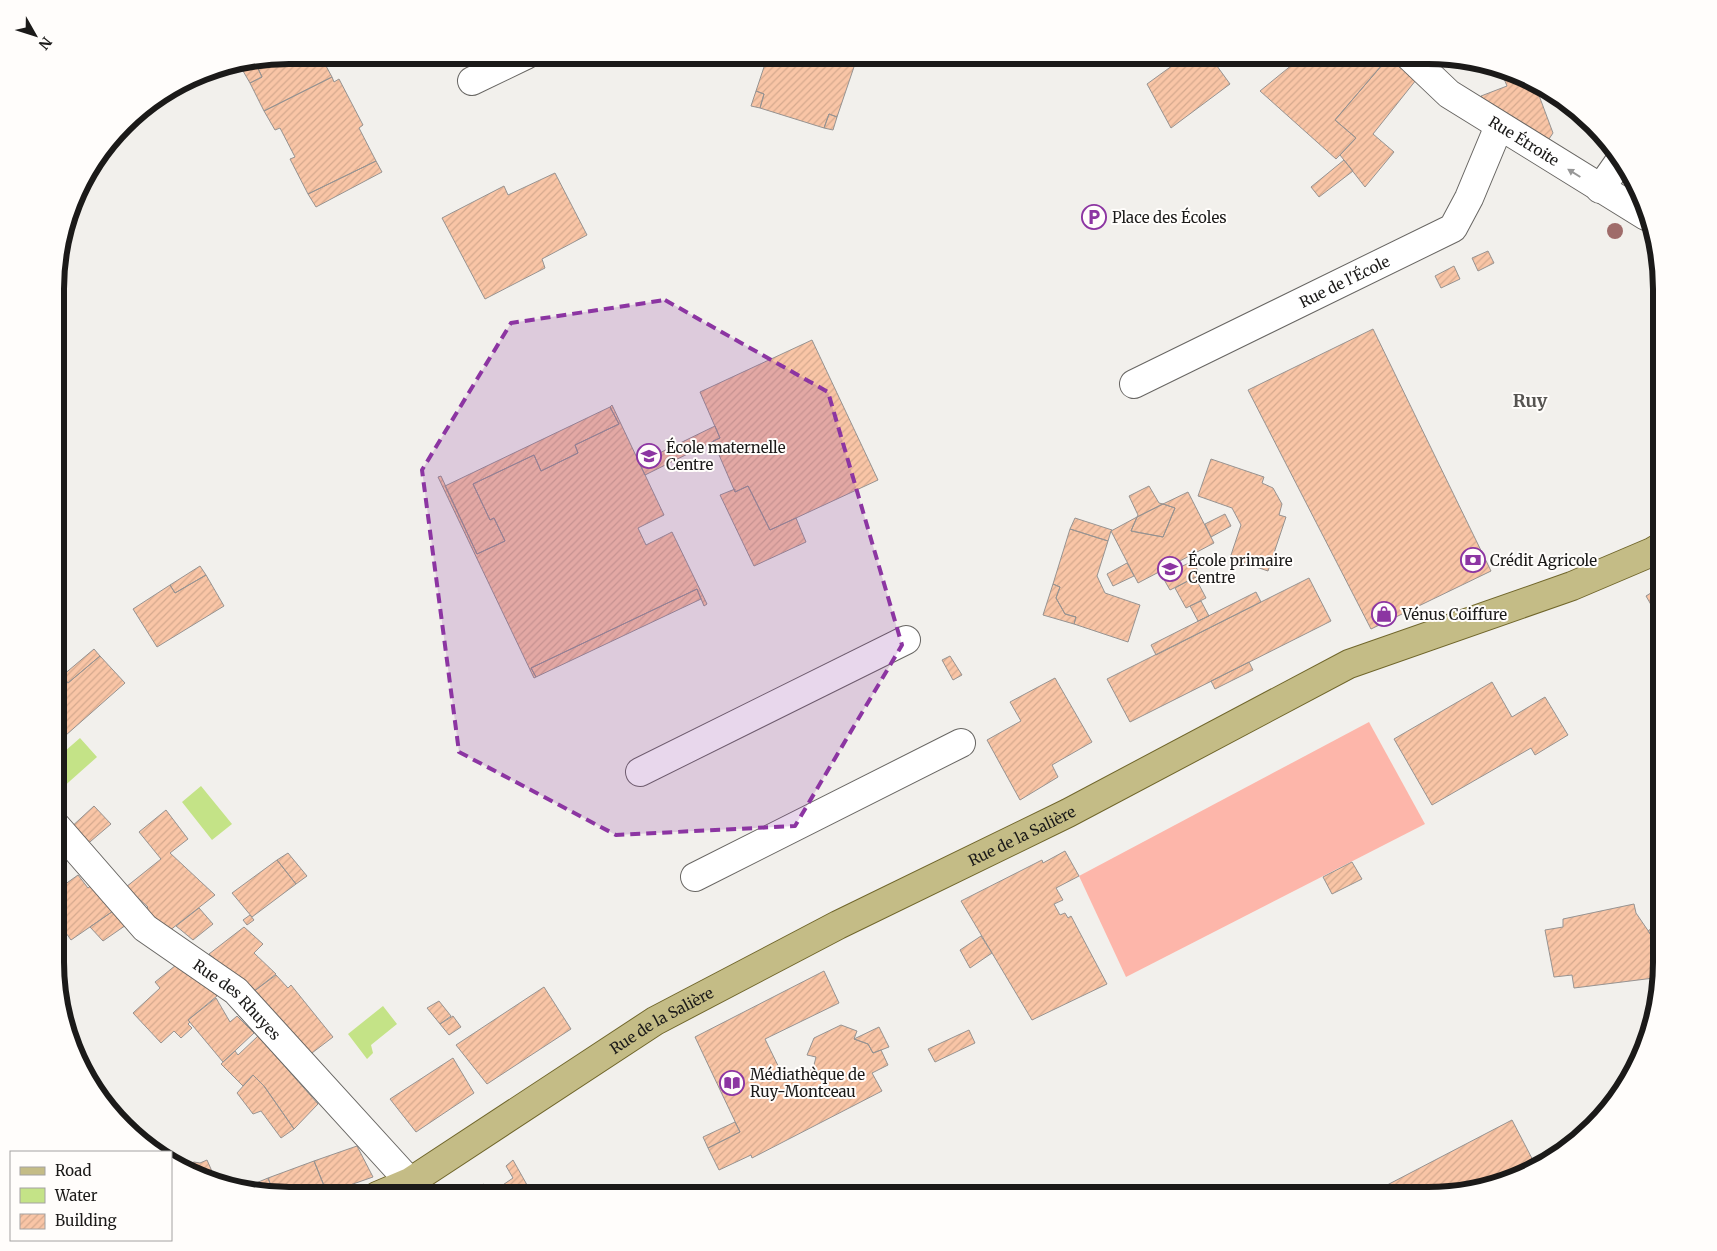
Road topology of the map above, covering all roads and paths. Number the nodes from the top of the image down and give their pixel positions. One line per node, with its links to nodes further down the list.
1 (507, 64): 3 (street)
2 (1417, 64): 4 (street, Rue Étroite)
3 (472, 81)
4 (1499, 126): 6 (street, Rue Étroite, one-way to 4); 8 (street, Rue de l'École)
5 (1616, 166): 6 (street)
6 (1600, 189): 7 (street, Rue Étroite)
7 (1640, 212)
8 (1134, 384)
9 (1653, 551): 15 (main road, Rue de la Salière)
10 (906, 640): 12 (street)
11 (961, 743): 14 (street)
12 (640, 772)
13 (64, 835): 15 (street, Rue des Rhuyes)
14 (695, 877)
15 (410, 1182): 16 (main road, Rue de la Salière)
16 (398, 1187)

